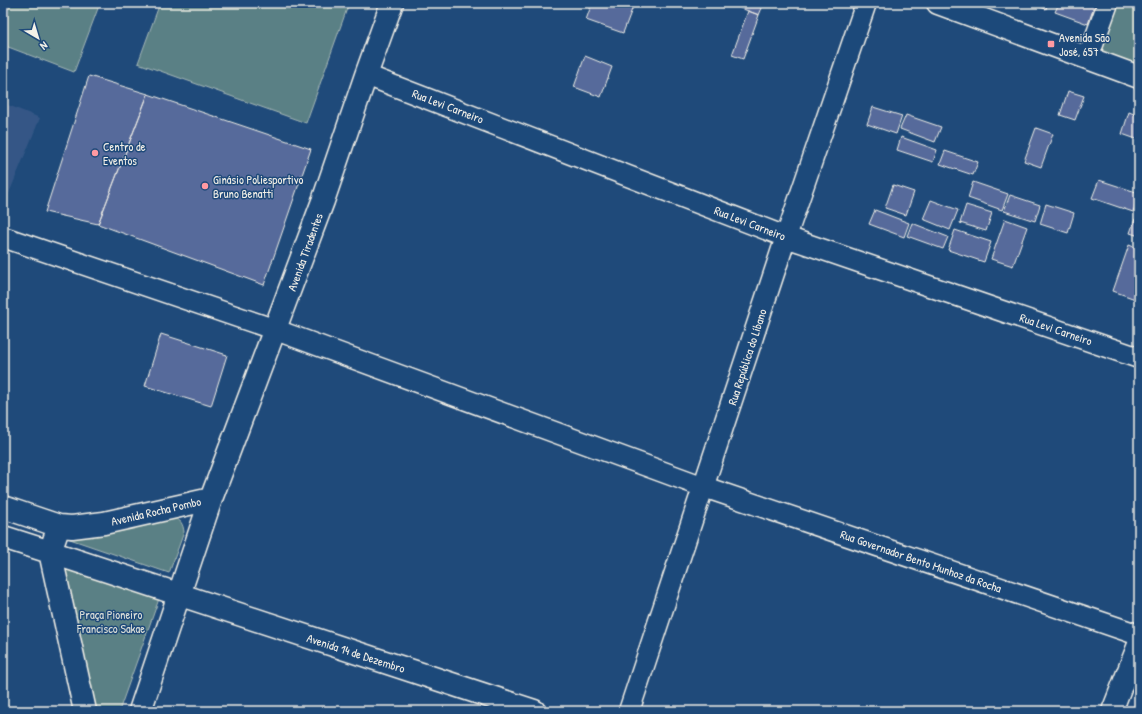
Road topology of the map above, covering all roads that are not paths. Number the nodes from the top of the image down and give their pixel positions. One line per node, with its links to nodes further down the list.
1 (392, 3): 6 (street, Avenida Tiradentes)
2 (866, 3): 9 (street, Rua República do Líbano)
3 (938, 3): 5 (street)
4 (1108, 3): 5 (street)
5 (1088, 58): 7 (street)
6 (366, 74): 9 (street, Rua Levi Carneiro); 10 (street, Avenida Tiradentes)
7 (1139, 77)
8 (3, 236): 10 (street, Rua Governador Bento Munhoz da Rocha)
9 (786, 237): 11 (street, Rua Levi Carneiro); 12 (street, Rua República do Líbano)
10 (276, 330): 12 (street, Rua Governador Bento Munhoz da Rocha); 13 (street, Avenida Tiradentes)
11 (1139, 358)
12 (704, 487): 19 (street, Rua Governador Bento Munhoz da Rocha); 24 (street, Rua República do Líbano)
13 (211, 499): 15 (street, Avenida Rocha Pombo); 18 (street, Avenida Rocha Pombo)
14 (3, 507): 15 (street, Avenida Rocha Pombo)
15 (59, 526): 17 (street)
16 (3, 537): 17 (street)
17 (50, 552): 18 (street); 21 (street)
18 (178, 595): 22 (street, Avenida Rocha Pombo); 23 (street, Avenida 14 de Dezembro)
19 (1139, 635)
20 (1139, 642): 25 (street)
21 (85, 711)
22 (140, 711)
23 (534, 711)
24 (629, 711)
25 (1112, 711)

